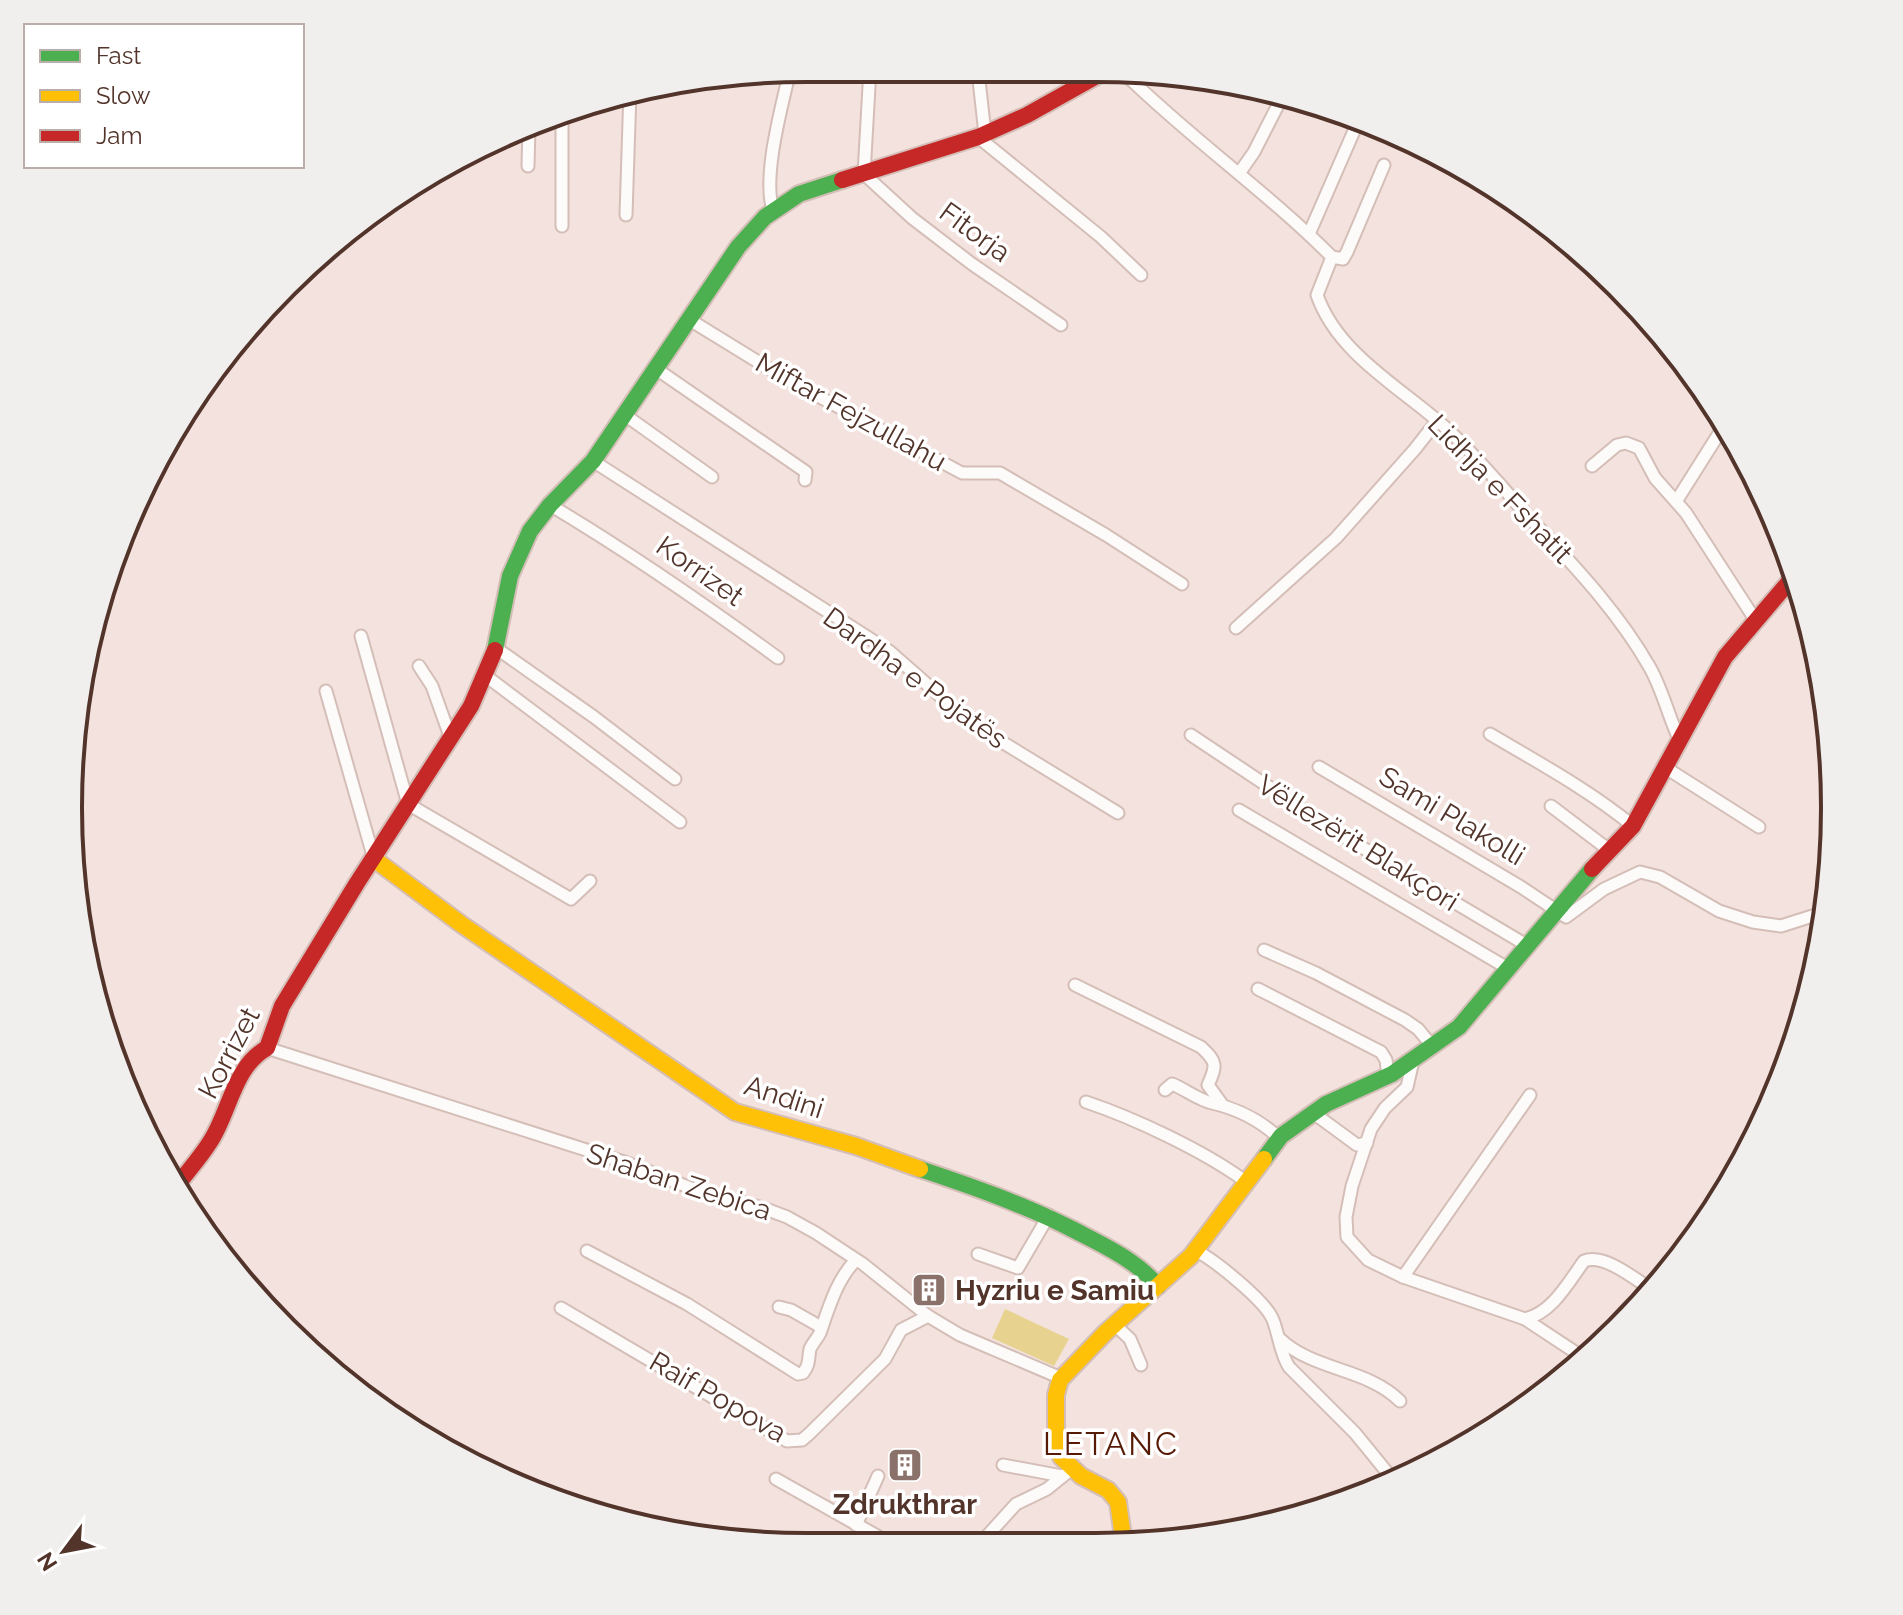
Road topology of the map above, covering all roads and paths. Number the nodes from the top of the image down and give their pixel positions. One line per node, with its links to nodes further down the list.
1 (869, 82): 15 (street)
2 (979, 82): 10 (street)
3 (1083, 82): 10 (street)
4 (787, 83): 16 (street)
5 (1135, 84): 14 (street)
6 (630, 105): 17 (street)
7 (1278, 106): 14 (street)
8 (562, 125): 18 (street)
9 (1354, 130): 19 (street)
10 (981, 136): 15 (street); 21 (street)
11 (529, 138): 13 (street)
12 (1384, 165): 20 (street, Lidhja e Fshatit)
13 (528, 166)
14 (1240, 172): 19 (street)
15 (864, 174): 16 (street); 23 (street, Fitorja)
16 (773, 210): 22 (street)
17 (626, 215)
18 (562, 226)
19 (1309, 234): 20 (street)
20 (1332, 257): 26 (street, Lidhja e Fshatit)
21 (1141, 275)
22 (690, 320): 24 (street); 34 (street, Miftar Fejzullahu)
23 (1061, 325)
24 (655, 368): 25 (street); 31 (street)
25 (625, 415): 28 (street); 30 (street)
26 (1437, 421): 37 (street); 47 (street, Lidhja e Fshatit)
27 (1718, 435): 32 (street)
28 (593, 461): 33 (street, Korrizet); 54 (street, Dardha e Pojatës)
29 (1592, 466): 32 (street)
30 (712, 477)
31 (805, 480)
32 (1677, 500): 36 (street)
33 (550, 505): 39 (street, Korrizet); 40 (street, Korrizet)
34 (1182, 584)
35 (1786, 586): 36 (street)
36 (1756, 621): 47 (street)
37 (1236, 628)
38 (361, 636): 51 (street)
39 (496, 648): 42 (street, Korrizet); 50 (street)
40 (778, 658)
41 (419, 666): 46 (street)
42 (486, 676): 46 (street, Korrizet); 55 (street)
43 (326, 691): 59 (street)
44 (1490, 734): 56 (street)
45 (1191, 735): 63 (street, Vëllezërit Blakçori)
46 (451, 739): 51 (street, Korrizet)
47 (1679, 739): 49 (street)
48 (1319, 767): 61 (street, Sami Plakolli)
49 (1666, 768): 56 (street); 57 (street)
50 (675, 779)
51 (408, 804): 59 (street, Korrizet); 60 (street)
52 (1551, 806): 58 (street)
53 (1239, 810): 65 (street)
54 (1118, 813)
55 (680, 822)
56 (1633, 826): 58 (street)
57 (1759, 827)
58 (1609, 850): 61 (street)
59 (374, 859): 69 (street, Korrizet); 81 (street, Andini)
60 (590, 881)
61 (1557, 911): 62 (street); 63 (street)
62 (1813, 916)
63 (1528, 946): 65 (street)
64 (1264, 950): 68 (street)
65 (1509, 969): 68 (street)
66 (1075, 985): 75 (street)
67 (1258, 989): 71 (street)
68 (1433, 1047): 70 (street)
69 (267, 1048): 79 (street, Korrizet); 85 (street, Shaban Zebica)
70 (1413, 1061): 71 (street); 78 (street)
71 (1388, 1076): 76 (street)
72 (1165, 1090): 75 (street)
73 (1530, 1095): 86 (street)
74 (1086, 1102): 80 (street)
75 (1221, 1103): 77 (street)
76 (1312, 1112): 77 (street); 78 (street)
77 (1279, 1138): 80 (street)
78 (1367, 1143): 86 (street)
79 (183, 1177)
80 (1245, 1181): 82 (street)
81 (1049, 1215): 84 (street); 88 (street, Andini)
82 (1195, 1250): 88 (street); 95 (street)
83 (587, 1251): 94 (street)
84 (978, 1254)
85 (856, 1260): 91 (street, Shaban Zebica); 94 (street)
86 (1403, 1277): 92 (street)
87 (1642, 1284): 92 (street)
88 (1158, 1286): 93 (street)
89 (779, 1307): 94 (street)
90 (561, 1308): 91 (street, Raif Popova)
91 (928, 1316): 98 (street, Shaban Zebica)
92 (1525, 1319): 96 (street)
93 (1115, 1325): 97 (street); 98 (street)
94 (821, 1327)
95 (1280, 1339): 99 (street); 102 (street)
96 (1575, 1352)
97 (1141, 1365)
98 (1061, 1378): 101 (street)
99 (1400, 1401)
100 (1003, 1465): 101 (street)
101 (1067, 1472): 106 (street); 108 (street)
102 (1387, 1472)
103 (878, 1476): 105 (street)
104 (776, 1479): 105 (street)
105 (856, 1525): 107 (street)
106 (1122, 1532)
107 (871, 1533)
108 (990, 1533)

